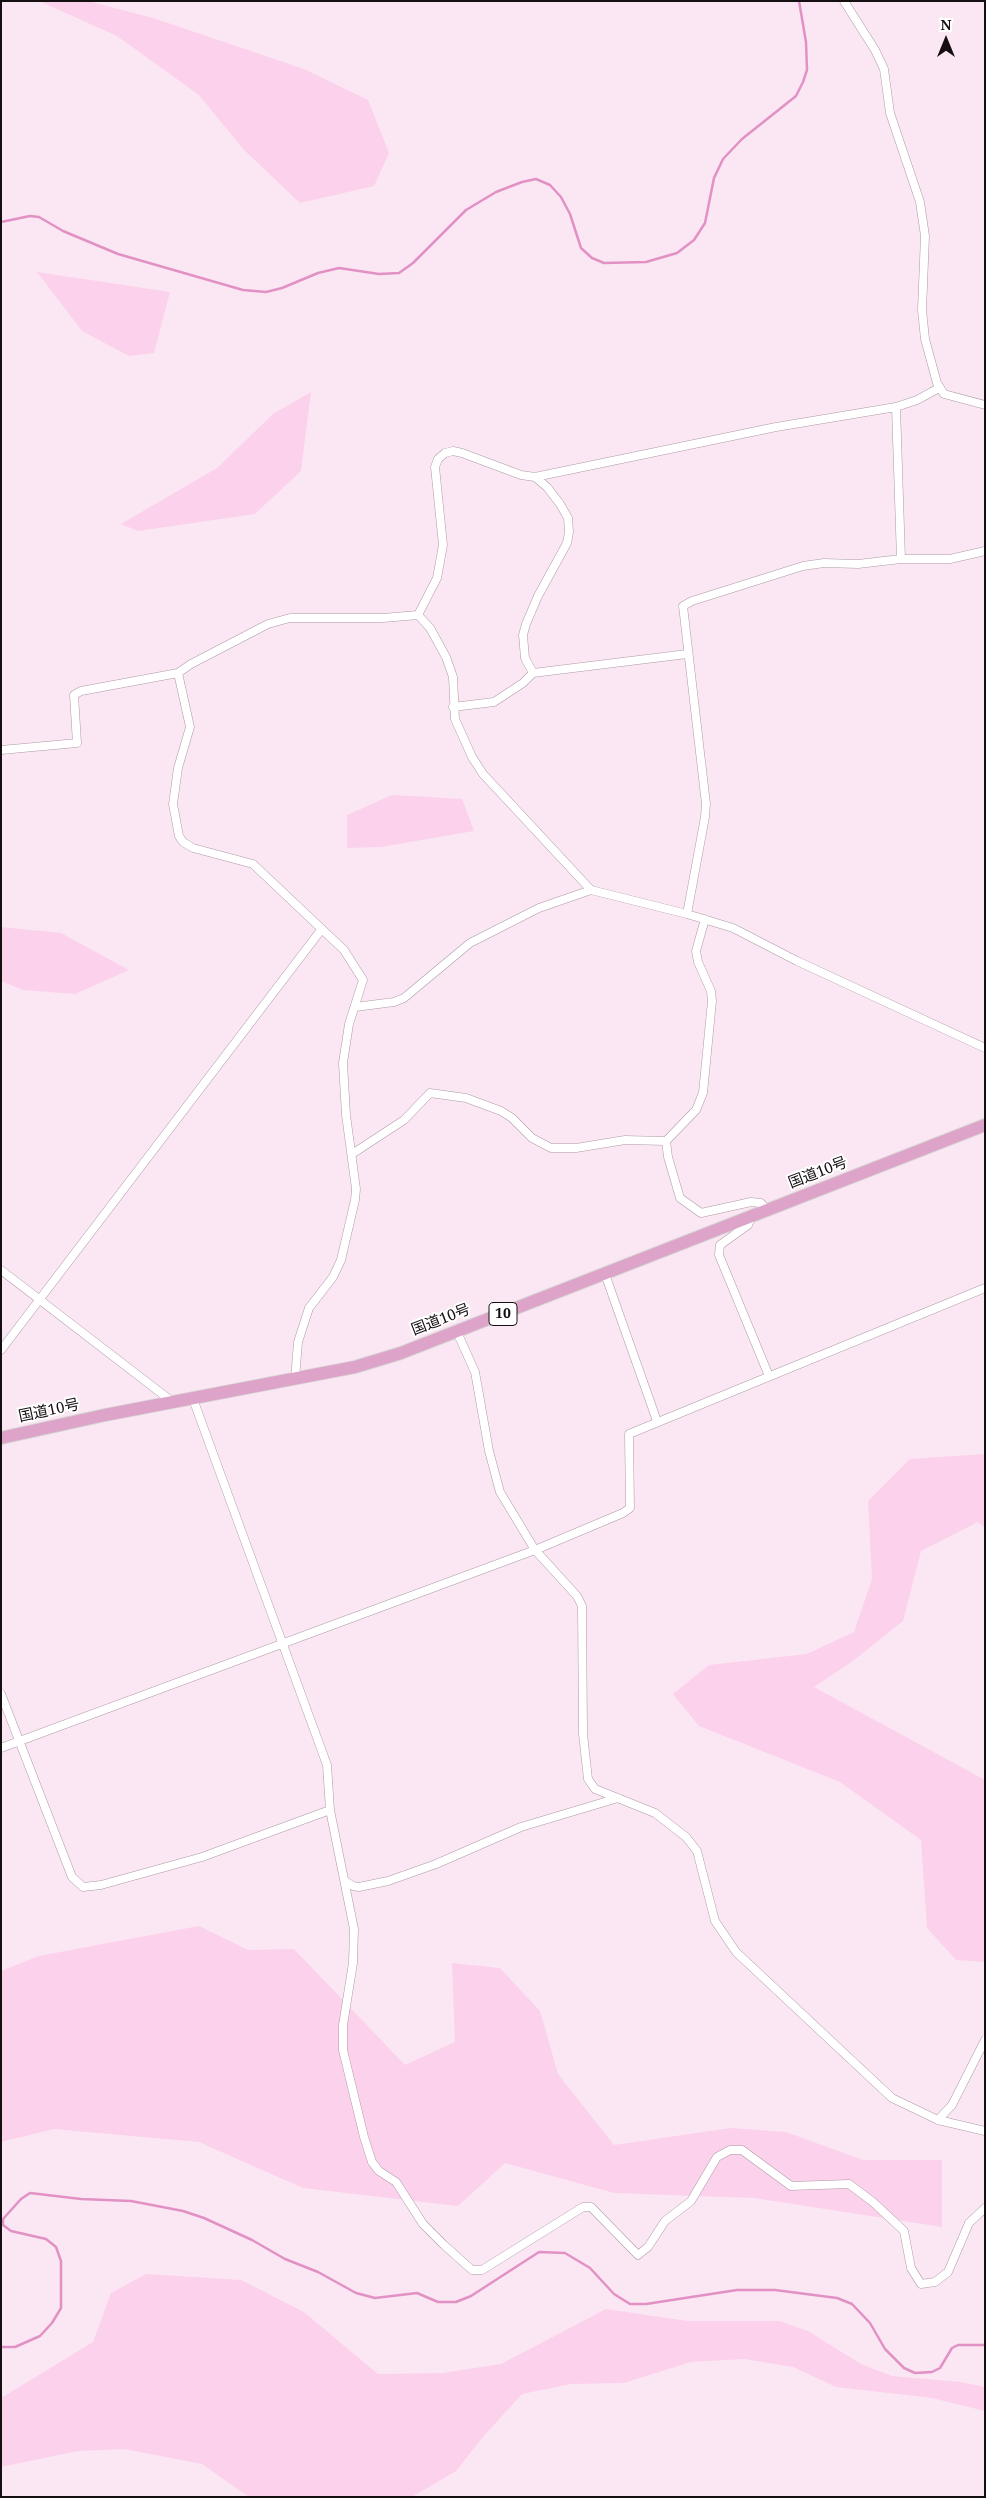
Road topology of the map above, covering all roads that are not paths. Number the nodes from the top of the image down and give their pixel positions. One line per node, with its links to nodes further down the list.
1 (844, 1): 2 (street)
2 (939, 388): 3 (street); 4 (street)
3 (985, 405)
4 (896, 407): 5 (street); 7 (street)
5 (534, 477): 8 (street); 11 (street)
6 (985, 551): 7 (street)
7 (901, 559): 9 (street)
8 (418, 615): 10 (street); 12 (street)
9 (687, 654): 11 (street); 15 (street)
10 (178, 673): 13 (street); 17 (street)
11 (534, 673): 12 (street)
12 (453, 706): 14 (street)
13 (1, 750)
14 (591, 890): 15 (street); 18 (street)
15 (687, 914): 16 (street)
16 (705, 919): 19 (street); 21 (street)
17 (321, 930): 18 (street); 28 (street)
18 (355, 1007): 22 (street)
19 (985, 1048)
20 (985, 1125): 23 (highway, 国道10号 / 10)
21 (666, 1141): 22 (street); 23 (street)
22 (352, 1154): 32 (street)
23 (767, 1210): 24 (highway, 国道10号 / 10)
24 (752, 1216): 26 (highway, 国道10号 / 10); 31 (street)
25 (1, 1270): 28 (street)
26 (605, 1274): 29 (highway, 国道10号 / 10); 35 (street)
27 (985, 1288): 31 (street)
28 (38, 1299): 30 (street); 34 (street)
29 (456, 1332): 32 (highway, 国道10号 / 10); 37 (street)
30 (1, 1350)
31 (769, 1376): 35 (street)
32 (295, 1379): 33 (highway, 国道10号 / 10)
33 (193, 1399): 34 (highway, 国道10号 / 10); 38 (street)
34 (174, 1403): 36 (highway, 国道10号 / 10)
35 (657, 1421): 37 (street)
36 (1, 1438)
37 (535, 1550): 38 (street); 42 (street)
38 (283, 1643): 40 (street); 43 (street)
39 (1, 1694): 40 (street)
40 (20, 1741): 41 (street); 43 (street)
41 (1, 1748)
42 (618, 1798): 44 (street); 46 (street)
43 (330, 1810): 44 (street)
44 (345, 1881): 48 (street)
45 (985, 2040): 46 (street)
46 (938, 2120): 47 (street)
47 (985, 2131)
48 (985, 2208)

